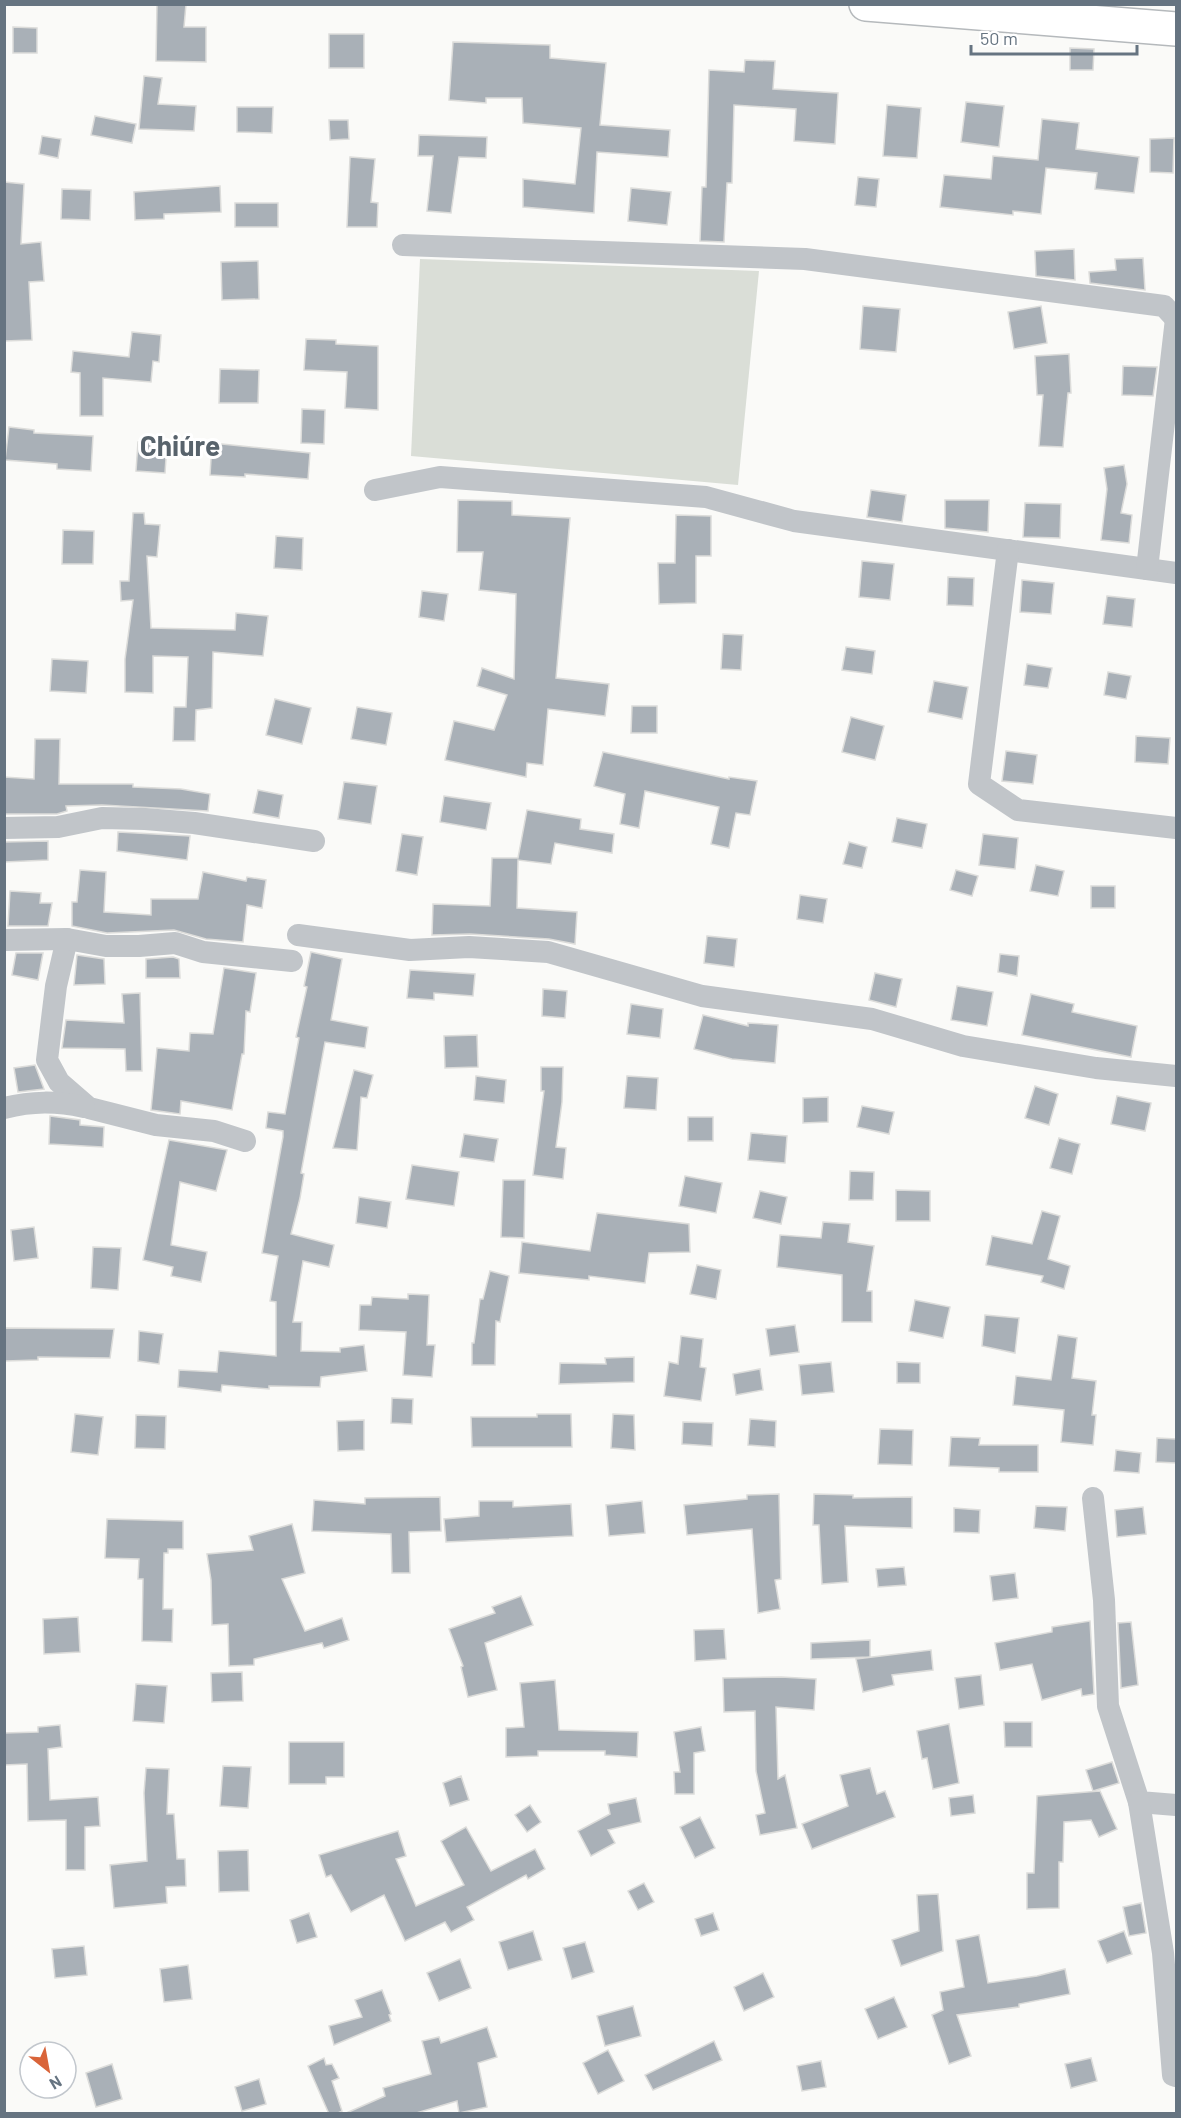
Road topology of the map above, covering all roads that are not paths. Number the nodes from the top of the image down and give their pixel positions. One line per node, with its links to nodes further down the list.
1 (866, 4): 2 (highway)
2 (1176, 29)
3 (404, 245): 4 (street)
4 (1176, 319): 7 (street)
5 (375, 490): 6 (street)
6 (1008, 550): 7 (street); 10 (street)
7 (1147, 569): 8 (street)
8 (1176, 573)
9 (4, 828): 11 (street)
10 (1176, 828)
11 (314, 841)
12 (298, 935): 16 (street)
13 (67, 939): 14 (street); 15 (street); 18 (street)
14 (4, 940)
15 (292, 961)
16 (1176, 1076)
17 (4, 1108): 18 (street)
18 (89, 1108): 19 (street)
19 (245, 1141)
20 (1093, 1498): 21 (street)
21 (1140, 1802): 22 (street); 23 (street)
22 (1176, 1805)
23 (1176, 2076)

